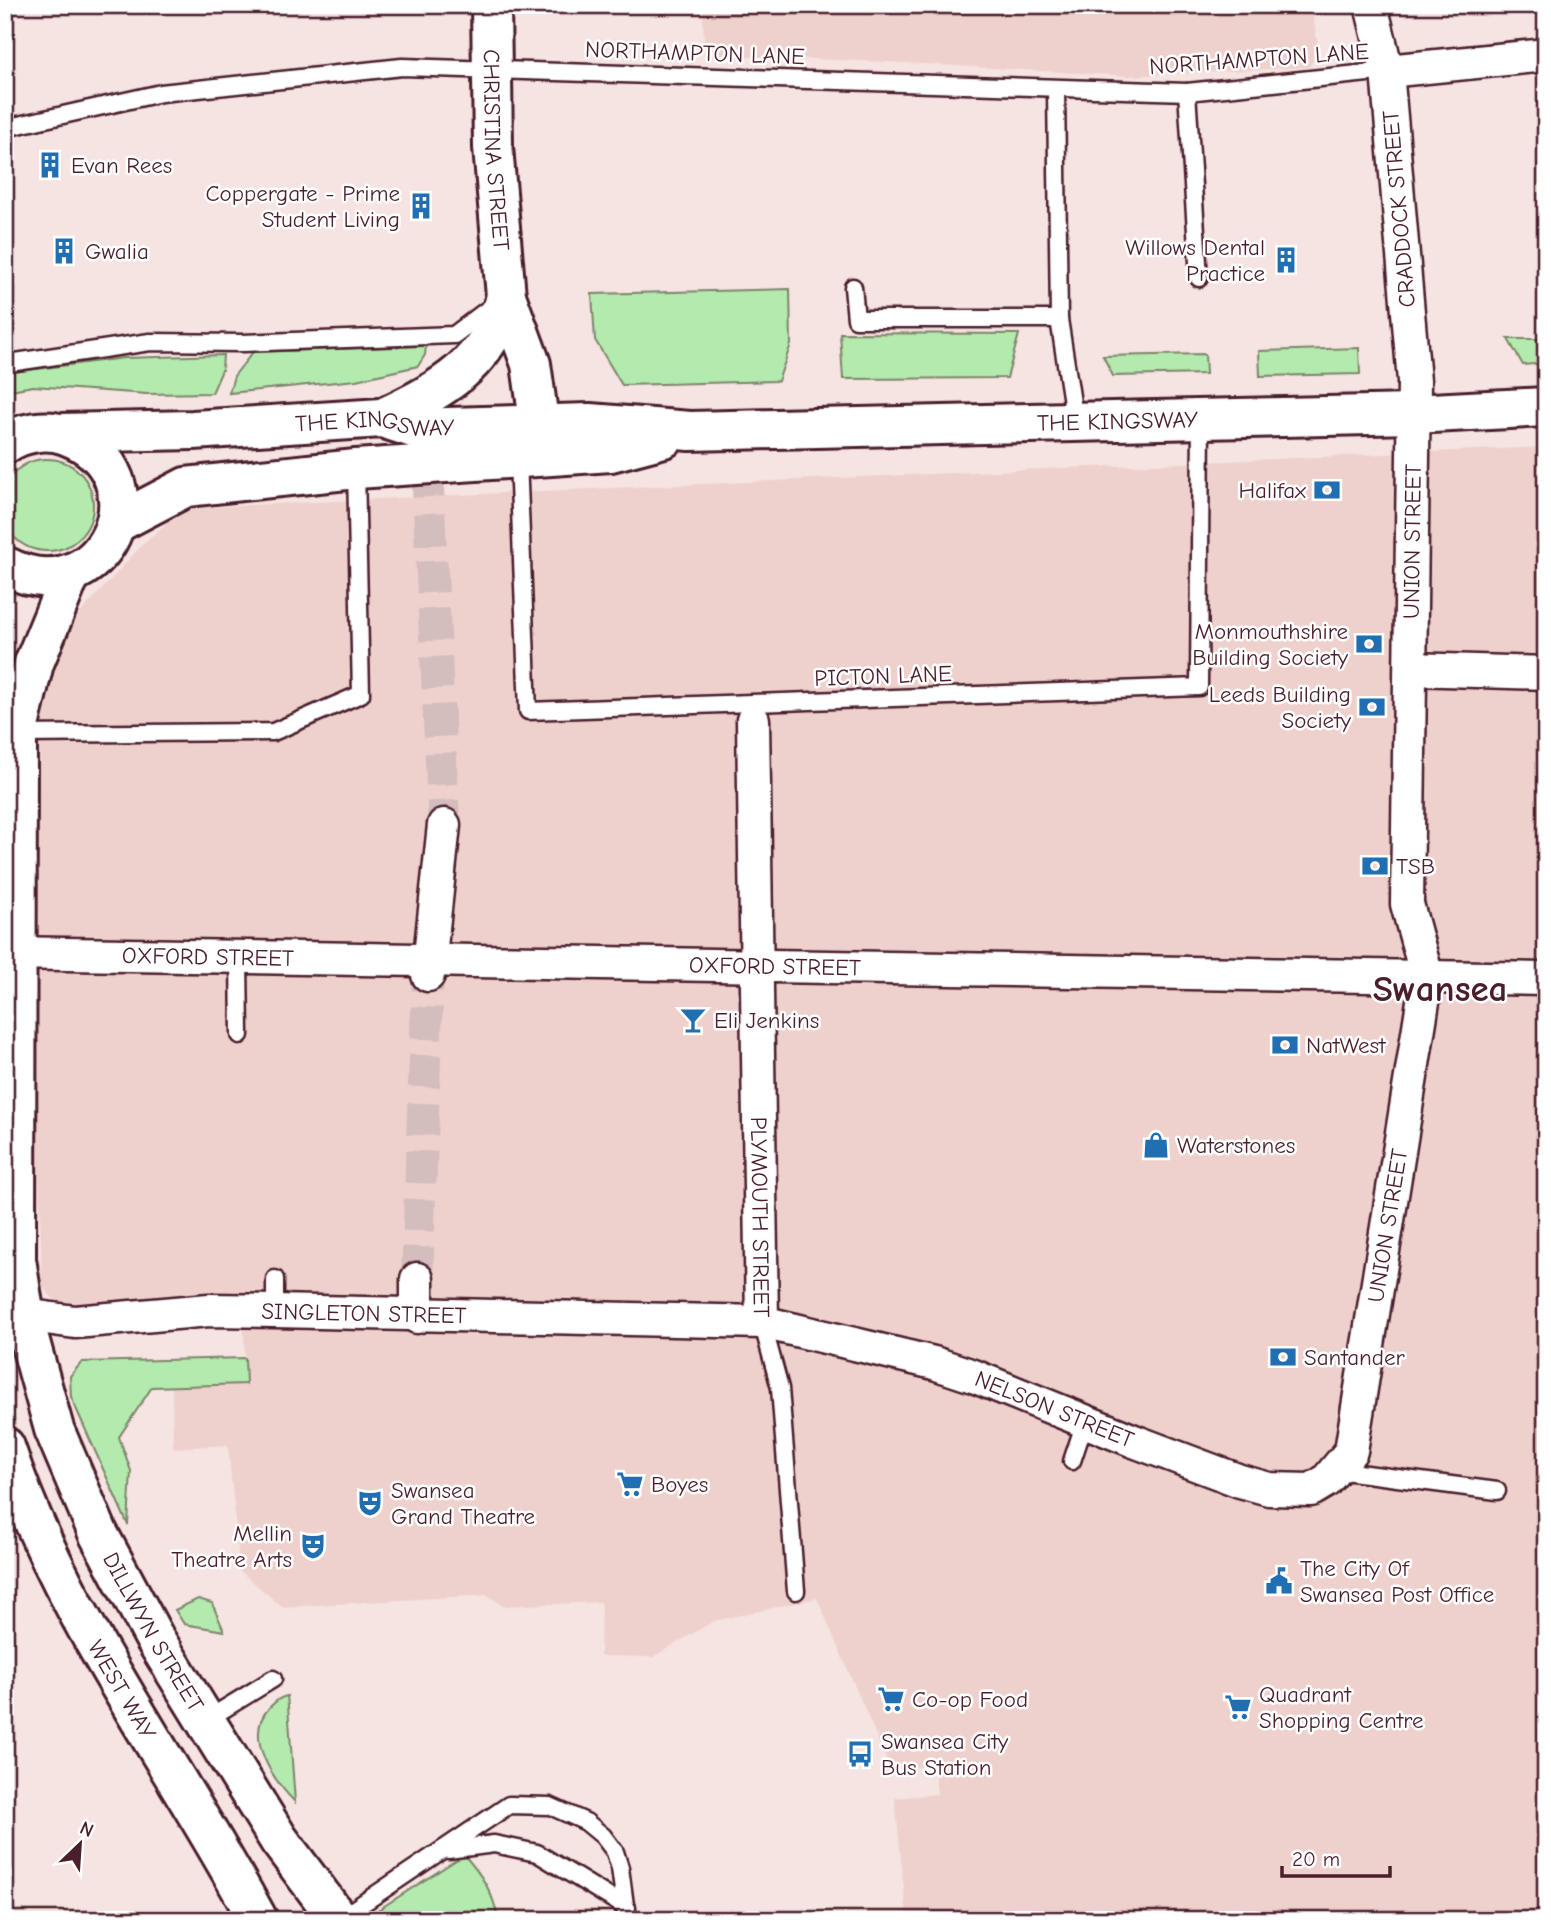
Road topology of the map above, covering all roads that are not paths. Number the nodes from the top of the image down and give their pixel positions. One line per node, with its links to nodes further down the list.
1 (491, 5): 4 (street, CHRISTINA STREET)
2 (1371, 5): 5 (street, CRADDOCK STREET)
3 (1546, 55): 5 (street)
4 (490, 69): 6 (lane, NORTHAMPTON LANE); 8 (lane, NORTHAMPTON LANE); 11 (street, CHRISTINA STREET)
5 (1387, 71): 7 (lane, NORTHAMPTON LANE); 15 (street, CRADDOCK STREET)
6 (1056, 89): 7 (lane, NORTHAMPTON LANE); 12 (lane)
7 (1187, 92): 9 (lane)
8 (5, 128)
9 (1199, 278)
10 (853, 287): 12 (lane)
11 (506, 296): 13 (lane); 16 (street); 21 (street)
12 (1059, 319): 18 (lane)
13 (7, 358)
14 (1546, 407): 15 (street, THE KINGSWAY)
15 (1413, 414): 17 (street, THE KINGSWAY); 26 (street, UNION STREET)
16 (382, 418): 19 (street, THE KINGSWAY); 21 (street, THE KINGSWAY)
17 (1202, 419): 18 (street, THE KINGSWAY); 21 (lane, PICTON LANE)
18 (1075, 422): 21 (street, THE KINGSWAY)
19 (61, 433): 20 (street, THE KINGSWAY); 23 (street)
20 (5, 444)
21 (531, 456): 22 (street, THE KINGSWAY)
22 (356, 469): 23 (street, THE KINGSWAY); 29 (lane)
23 (117, 523): 25 (street)
24 (5, 566): 25 (street)
25 (71, 573): 29 (street)
26 (1411, 669): 27 (street); 35 (street, UNION STREET)
27 (1546, 673)
28 (753, 720): 33 (street, PLYMOUTH STREET)
29 (17, 734): 31 (street)
30 (444, 825): 34 (street)
31 (12, 953): 32 (street, OXFORD STREET); 41 (street)
32 (239, 958): 34 (street, OXFORD STREET); 37 (lane)
33 (759, 967): 34 (street, OXFORD STREET); 35 (street, OXFORD STREET); 43 (street, PLYMOUTH STREET)
34 (428, 969)
35 (1427, 977): 36 (street, OXFORD STREET); 47 (street, UNION STREET)
36 (1546, 979)
37 (240, 1035)
38 (275, 1279): 40 (lane)
39 (417, 1279): 42 (street)
40 (275, 1311): 41 (street, SINGLETON STREET); 42 (street, SINGLETON STREET)
41 (24, 1315): 51 (street, DILLWYN STREET)
42 (417, 1317): 43 (street, SINGLETON STREET)
43 (762, 1322): 44 (street, NELSON STREET); 49 (lane, PLYMOUTH STREET)
44 (1085, 1422): 46 (lane); 47 (street, NELSON STREET)
45 (5, 1447): 54 (street, WEST WAY)
46 (1072, 1461)
47 (1336, 1470): 48 (lane)
48 (1497, 1490)
49 (796, 1591)
50 (273, 1679): 51 (lane)
51 (206, 1720): 55 (street, DILLWYN STREET)
52 (446, 1850): 53 (lane); 53 (lane); 55 (lane)
53 (627, 1914)
54 (258, 1920)
55 (338, 1920)

